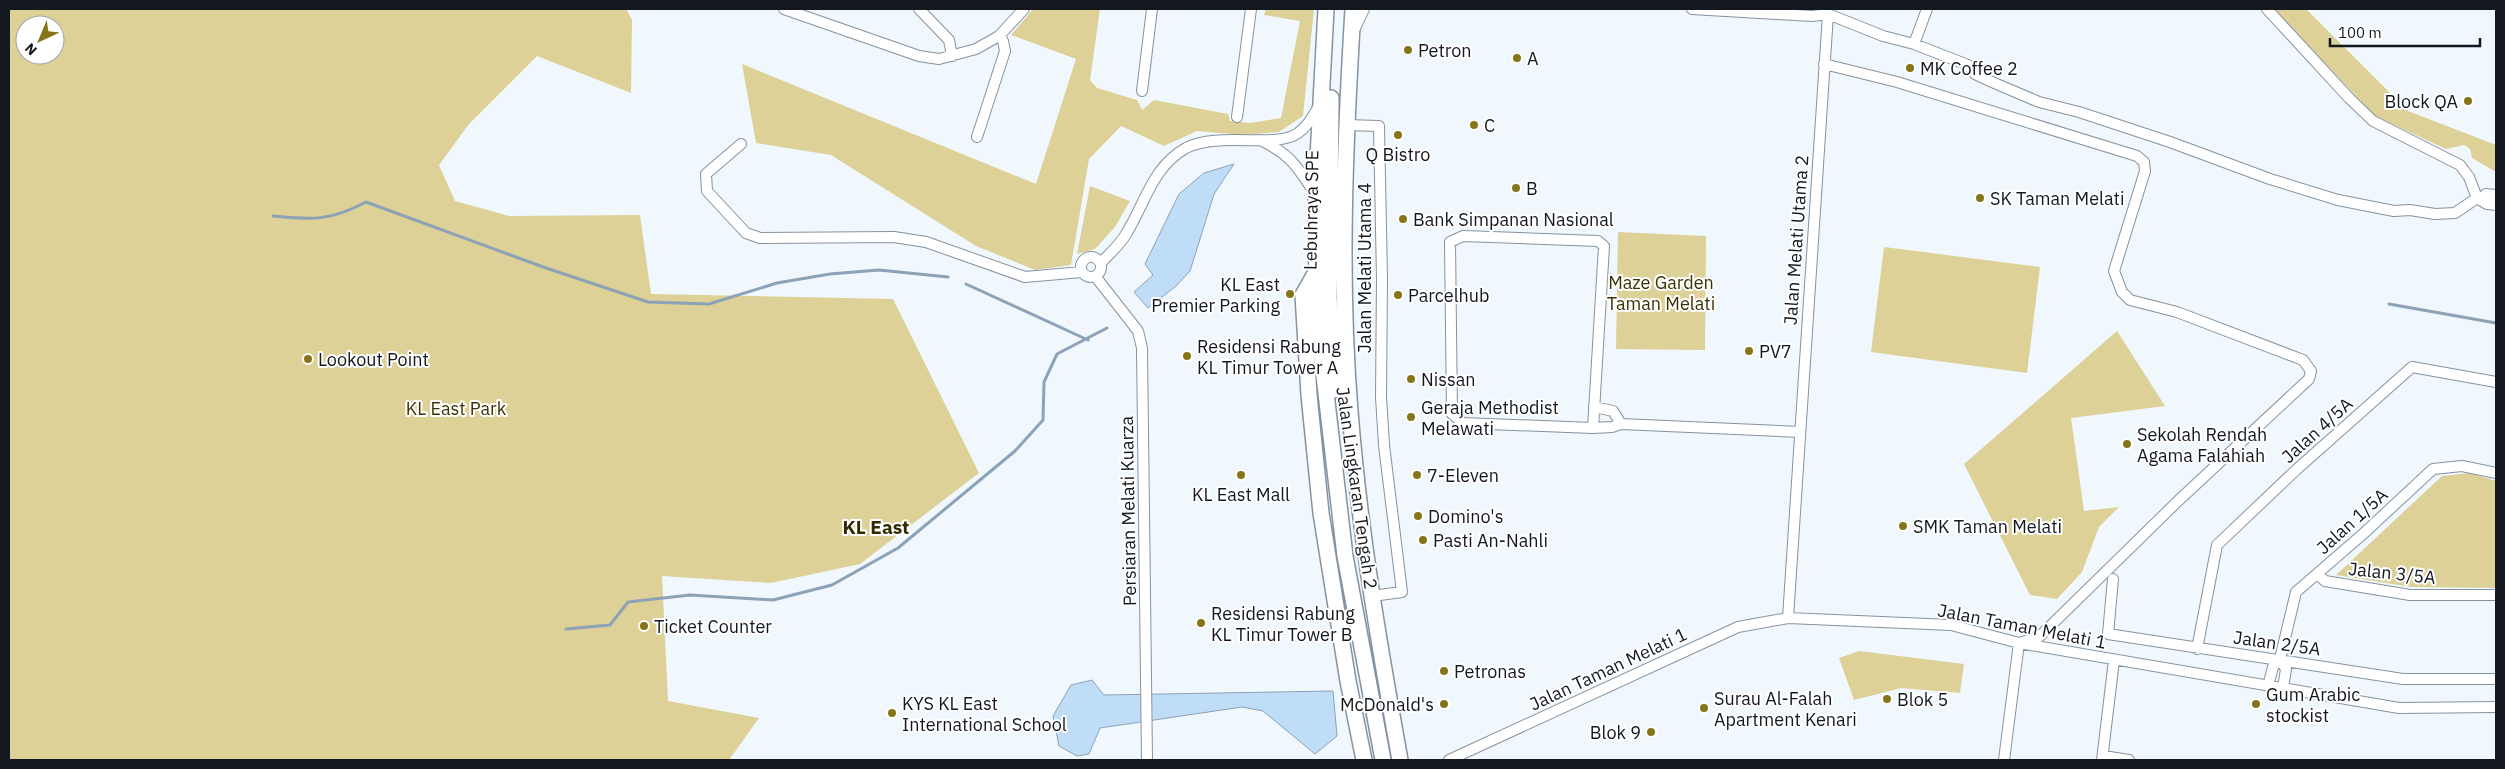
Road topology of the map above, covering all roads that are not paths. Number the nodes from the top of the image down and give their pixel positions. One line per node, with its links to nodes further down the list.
1 (784, 9): 17 (street)
2 (920, 9): 17 (street)
3 (1024, 9): 14 (street)
4 (1152, 9): 19 (street)
5 (1250, 9): 21 (street)
6 (1326, 9): 20 (highway, Jalan Lingkaran Tengah 2)
7 (1336, 9): 36 (highway, Lebuhraya SPE)
8 (1353, 9): 15 (highway, Jalan Lingkaran Tengah 2)
9 (1364, 9): 15 (street)
10 (1692, 9): 13 (street)
11 (1927, 9): 16 (street)
12 (2267, 9): 28 (street)
13 (1826, 11): 16 (street); 18 (street, Jalan Melati Utama 2)
14 (999, 36): 17 (street); 23 (street)
15 (1351, 37): 22 (highway, Jalan Lingkaran Tengah 2)
16 (1914, 44): 28 (street)
17 (952, 56)
18 (1824, 64): 39 (street, Jalan Melati Utama 2); 46 (street)
19 (1142, 91)
20 (1321, 103): 24 (street); 26 (highway, Jalan Lingkaran Tengah 2)
21 (1236, 117)
22 (1346, 125): 44 (highway, Jalan Lingkaran Tengah 2); 44 (street, Jalan Melati Utama 4)
23 (977, 137)
24 (1260, 140): 26 (street); 30 (street)
25 (740, 144): 31 (street)
26 (1316, 195): 32 (highway, Jalan Lingkaran Tengah 2)
27 (2496, 195): 28 (street)
28 (2479, 198): 29 (street)
29 (2496, 205)
30 (1101, 263): 31 (street); 33 (street)
31 (1082, 272): 33 (street)
32 (1316, 272): 36 (highway, Jalan Lingkaran Tengah 2); 56 (highway)
33 (1095, 276): 55 (street, Persiaran Melati Kuarza)
34 (2496, 382): 47 (street, Jalan 4/5A)
35 (1594, 407): 37 (street); 38 (street); 38 (street)
36 (1327, 410): 57 (highway, Jalan Lingkaran Tengah 2)
37 (1620, 424): 38 (street); 39 (street)
38 (1593, 428)
39 (1800, 432): 45 (street, Jalan Melati Utama 2)
40 (2496, 473): 41 (street, Jalan 1/5A)
41 (2317, 574): 43 (street, Jalan 3/5A); 48 (street, Jalan 1/5A)
42 (2113, 579): 47 (street, Jalan 2/5A)
43 (2496, 595)
44 (1372, 596): 58 (highway, Jalan Lingkaran Tengah 2)
45 (1788, 618): 46 (street, Jalan Taman Melati 1); 59 (street, Jalan Taman Melati 1)
46 (2019, 644): 49 (street, Jalan Taman Melati 1); 60 (street)
47 (2197, 649): 48 (street, Jalan 2/5A)
48 (2280, 659): 50 (street, Jalan 2/5A); 51 (street, Jalan 1/5A); 52 (street, Jalan 1/5A)
49 (2114, 660): 51 (street, Jalan Taman Melati 1); 54 (street)
50 (2496, 679)
51 (2268, 686): 52 (street, Jalan Taman Melati 1)
52 (2283, 688): 53 (street, Jalan Taman Melati 1)
53 (2496, 706)
54 (2103, 758): 61 (street)
55 (1147, 760)
56 (1364, 760)
57 (1384, 760)
58 (1400, 760)
59 (1449, 760)
60 (2004, 760)
61 (2129, 760)

